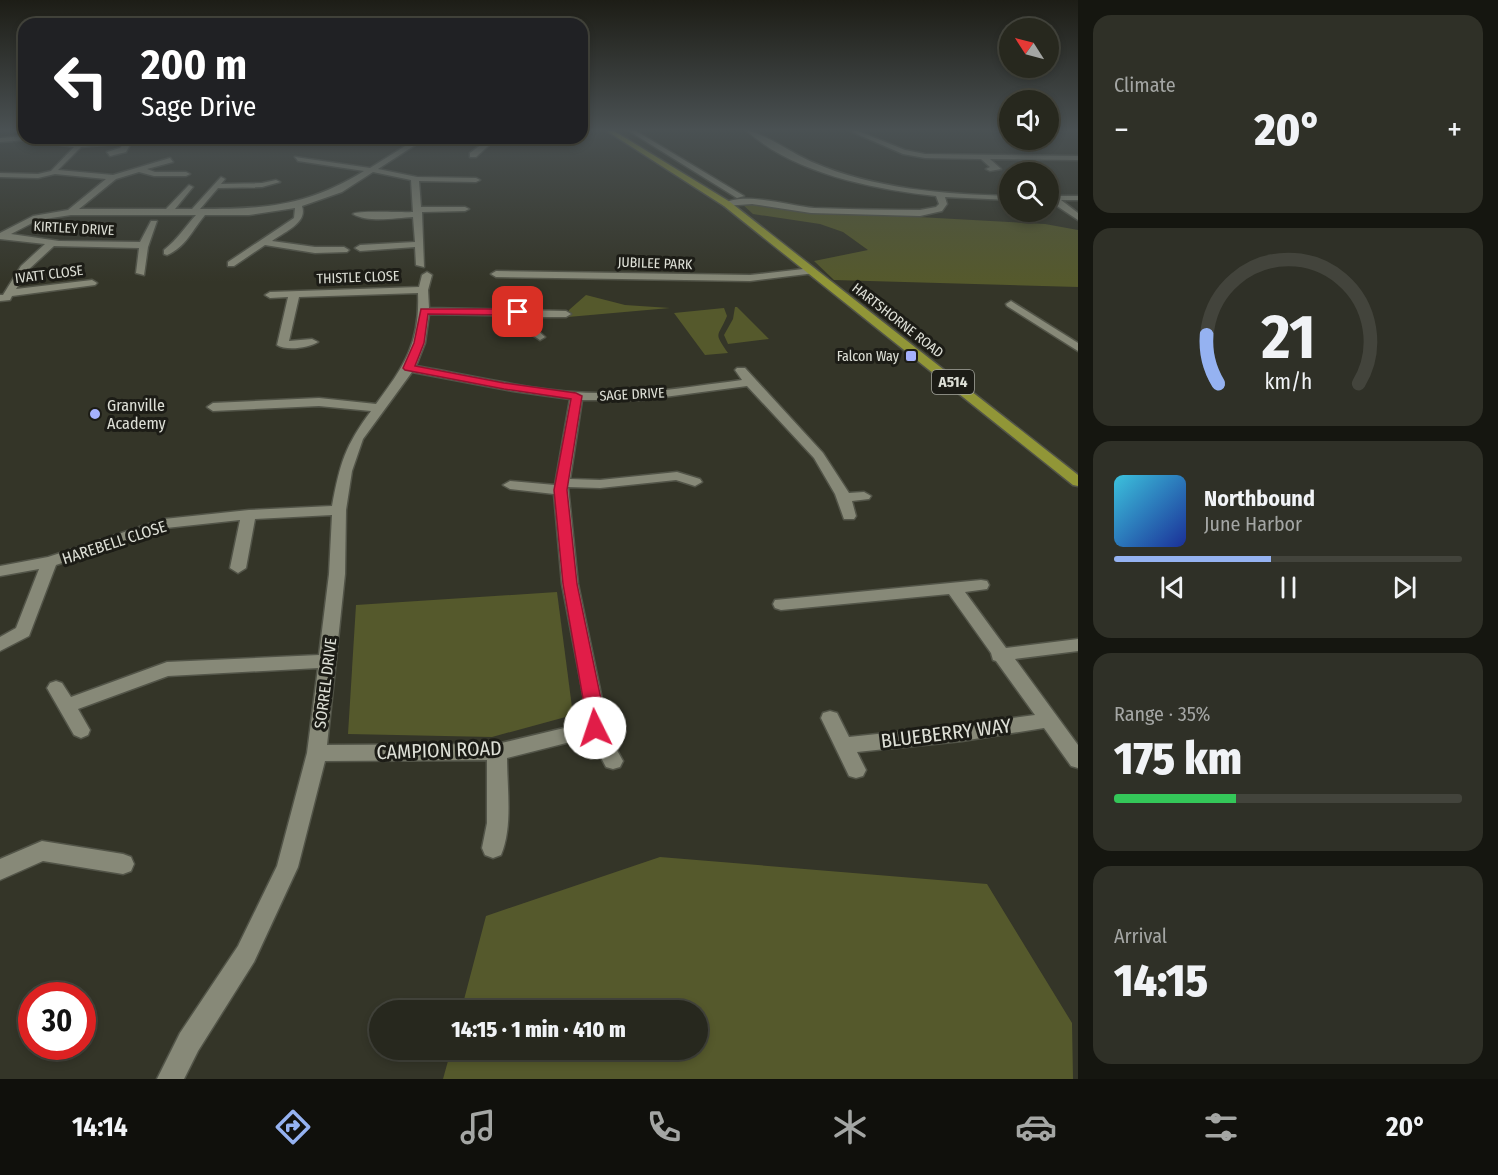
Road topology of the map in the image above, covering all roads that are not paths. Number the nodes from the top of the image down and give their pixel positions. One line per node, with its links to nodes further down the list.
1 (108, 181): 18 (street)
2 (353, 181): 16 (street)
3 (415, 181): 21 (street, SORREL DRIVE)
4 (693, 181): 9 (main road, A514)
5 (716, 181): 9 (street)
6 (863, 181): 10 (street)
7 (276, 182): 20 (street)
8 (189, 187): 19 (street)
9 (715, 195): 14 (main road, A514)
10 (940, 195): 11 (street); 14 (street)
11 (999, 198)
12 (1059, 198): 13 (street)
13 (1078, 198)
14 (727, 204): 34 (main road, HARTSHORNE ROAD / A514)
15 (1059, 204): 23 (street)
16 (298, 205): 20 (street); 26 (street)
17 (465, 209): 21 (street)
18 (71, 212): 19 (street); 25 (street)
19 (168, 212): 20 (street)
20 (199, 212): 32 (street)
21 (418, 212): 22 (street); 28 (street, SORREL DRIVE)
22 (357, 214)
23 (1078, 217)
24 (154, 223): 29 (street)
25 (1, 236): 27 (street, KIRTLEY DRIVE)
26 (264, 242): 31 (street); 33 (street)
27 (52, 243): 29 (street, KIRTLEY DRIVE); 40 (street, IVATT CLOSE)
28 (419, 244): 30 (street); 37 (street, SORREL DRIVE)
29 (145, 245): 35 (street)
30 (360, 248)
31 (344, 250)
32 (167, 252)
33 (231, 264)
34 (812, 271): 36 (street, JUBILEE PARK); 59 (main road, HARTSHORNE ROAD / A514)
35 (141, 273)
36 (496, 274)
37 (424, 276): 39 (street, THISTLE CLOSE); 43 (street, SORREL DRIVE)
38 (92, 283): 40 (street, IVATT CLOSE)
39 (294, 294): 41 (street, THISTLE CLOSE); 49 (street, THISTLE CLOSE)
40 (5, 295)
41 (270, 295)
42 (1011, 304): 46 (street)
43 (424, 311): 45 (street); 51 (street, SORREL DRIVE)
44 (1039, 311): 46 (street)
45 (537, 313): 47 (street); 48 (street)
46 (1026, 313): 50 (street)
47 (566, 314)
48 (540, 337)
49 (312, 342)
50 (1075, 344)
51 (409, 368): 54 (street, SAGE DRIVE); 57 (street, SORREL DRIVE)
52 (741, 370): 53 (street)
53 (750, 382): 54 (street, SAGE DRIVE); 63 (street)
54 (576, 396): 62 (street)
55 (272, 405): 56 (street); 57 (street); 58 (street)
56 (213, 407)
57 (378, 408): 65 (street, SORREL DRIVE)
58 (266, 421)
59 (1075, 478)
60 (695, 482): 62 (street)
61 (510, 485): 62 (street)
62 (561, 486): 82 (street)
63 (845, 496): 64 (street); 67 (street)
64 (864, 496)
65 (339, 510): 66 (street, HAREBELL CLOSE); 77 (street, SORREL DRIVE)
66 (249, 514): 68 (street, HAREBELL CLOSE); 69 (street)
67 (849, 516)
68 (50, 562): 70 (street, HAREBELL CLOSE); 74 (street, HAREBELL CLOSE)
69 (238, 568)
70 (0, 571)
71 (981, 585): 72 (street)
72 (953, 588): 73 (street); 76 (street)
73 (781, 604)
74 (0, 645)
75 (1078, 645): 76 (street)
76 (999, 655): 81 (street)
77 (328, 661): 79 (street); 86 (street, SORREL DRIVE)
78 (56, 688): 79 (street)
79 (67, 706): 83 (street)
80 (830, 718): 84 (street)
81 (1048, 720): 84 (street, BLUEBERRY WAY); 87 (street)
82 (595, 728): 85 (street, CAMPION ROAD); 88 (street)
83 (81, 730)
84 (844, 745): 89 (street)
85 (496, 752): 86 (street, CAMPION ROAD); 90 (street)
86 (317, 753): 93 (street, SORREL DRIVE)
87 (1078, 760)
88 (613, 761)
89 (856, 770)
90 (493, 848)
91 (123, 864): 92 (street)
92 (0, 870)
93 (170, 1079)

